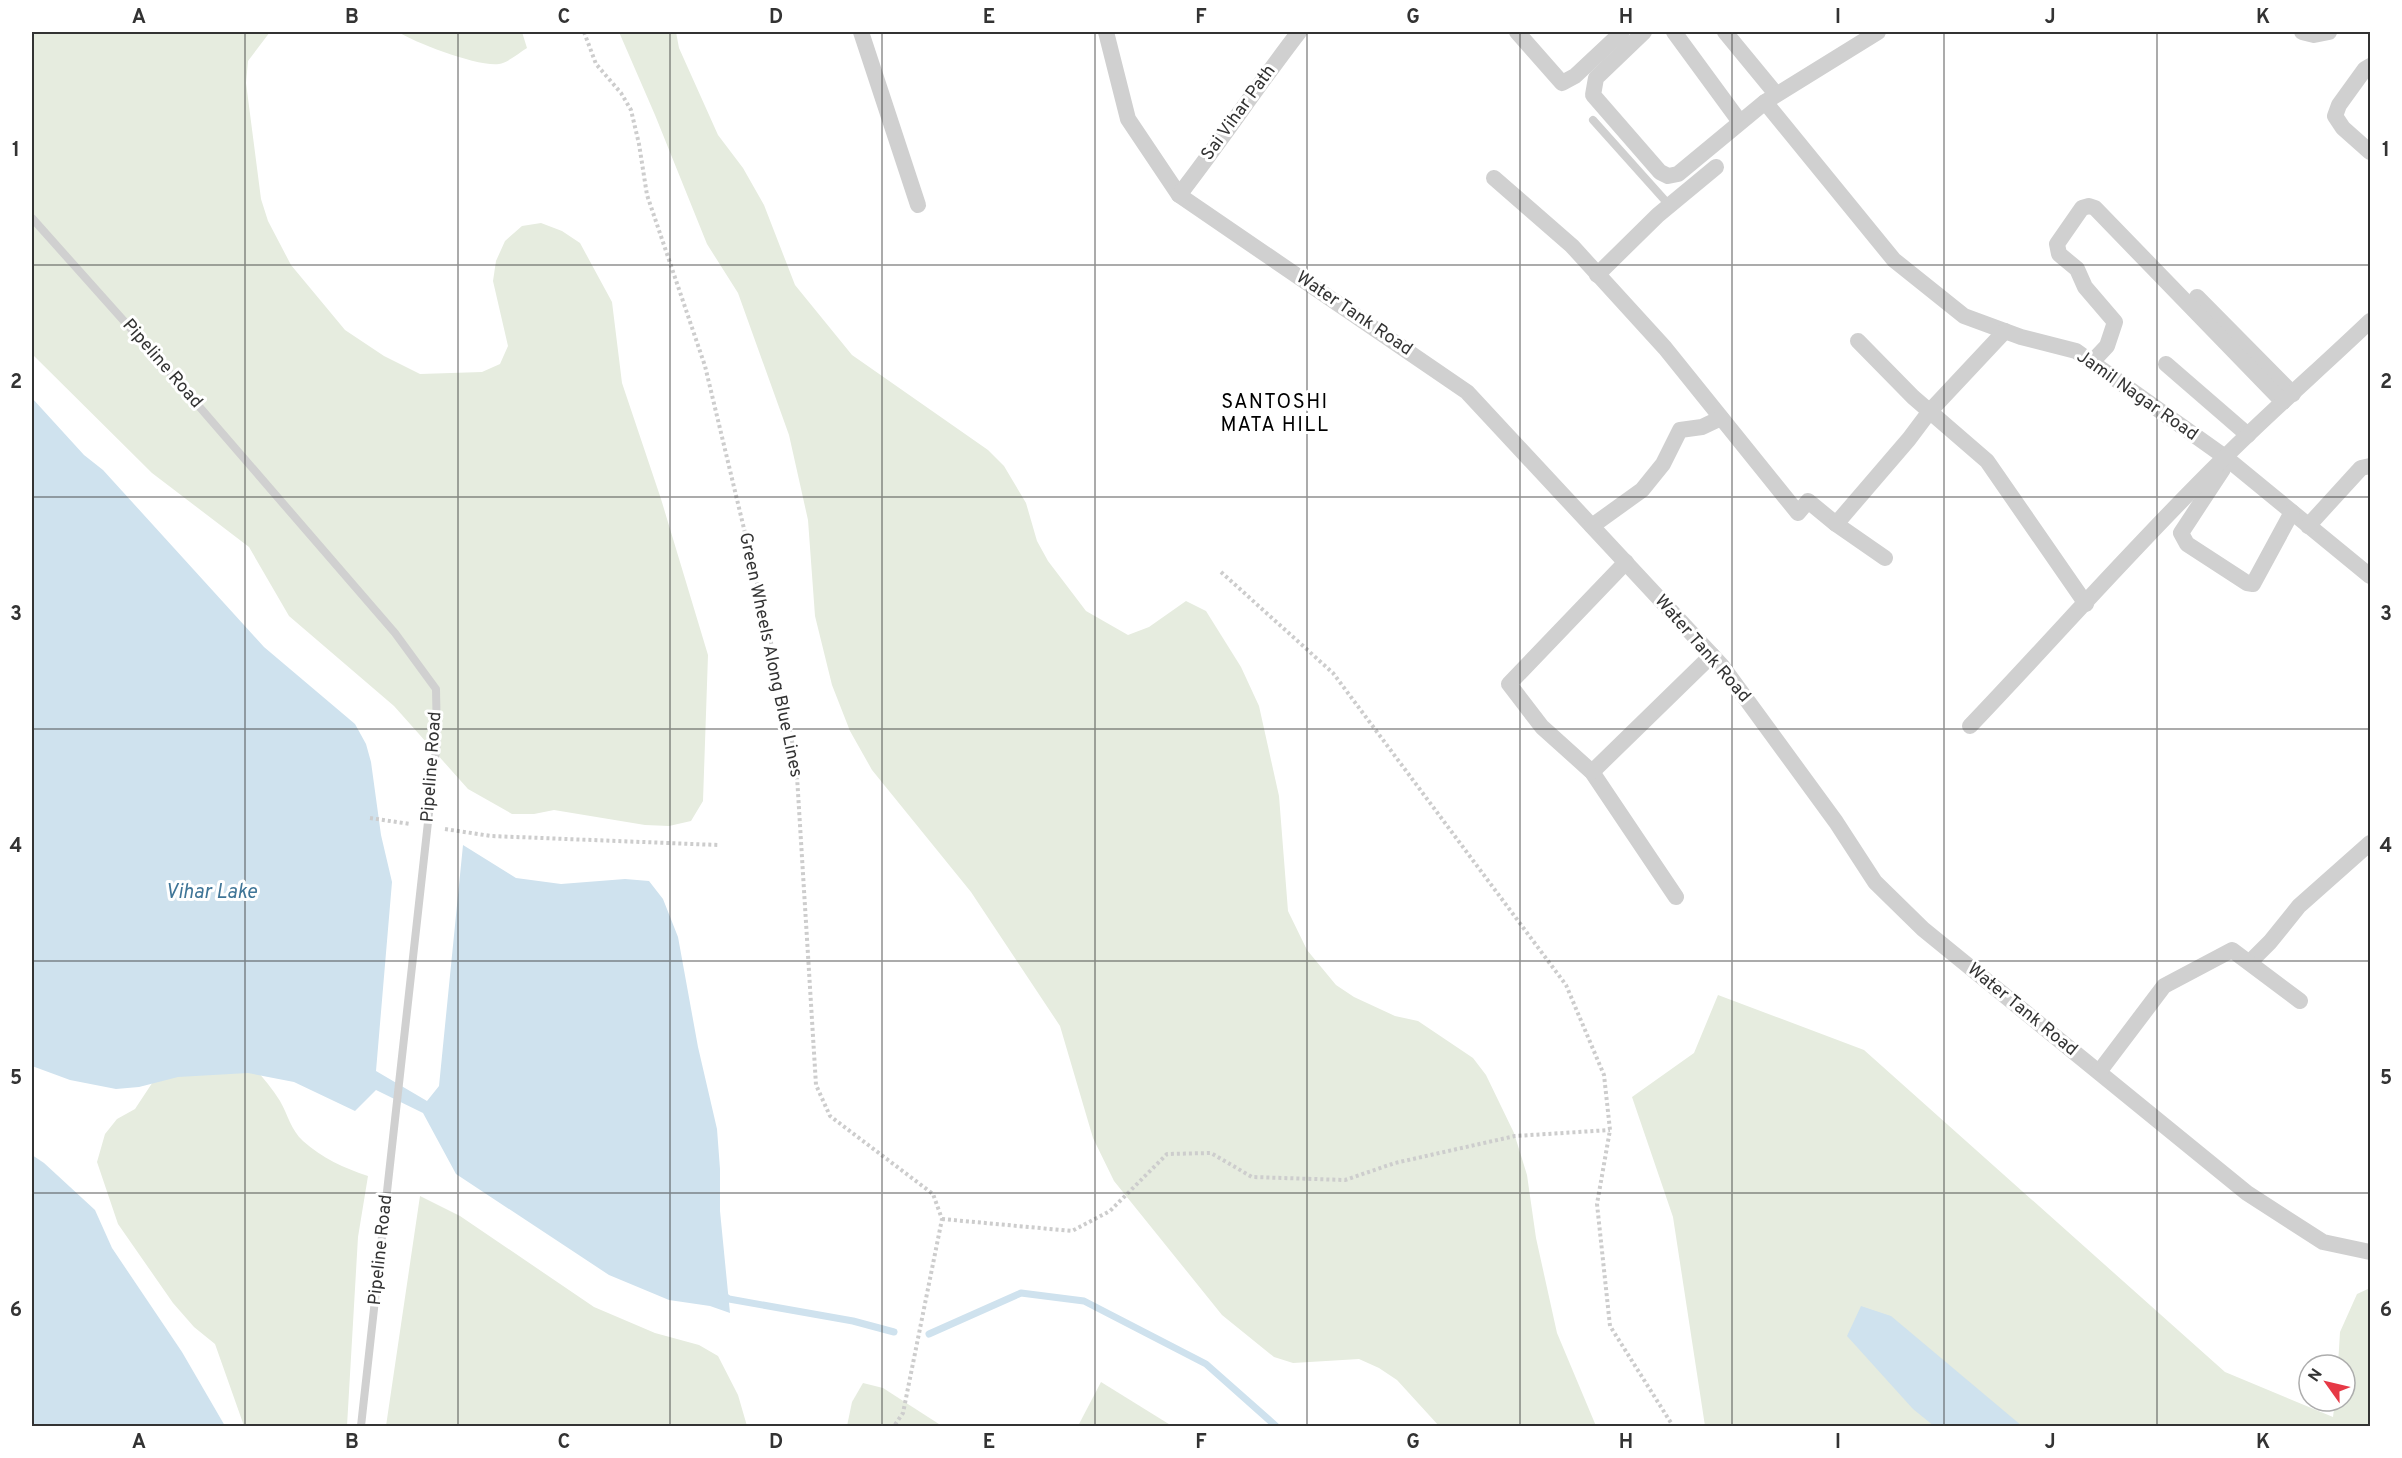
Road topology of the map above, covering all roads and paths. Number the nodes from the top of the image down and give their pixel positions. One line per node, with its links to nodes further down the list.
1 (584, 32): 59 (path, Green Wheels Along Blue Lines)
2 (861, 32): 21 (street)
3 (1106, 32): 20 (street, Water Tank Road)
4 (1299, 32): 20 (street, Sai Vihar Path)
5 (1517, 32): 6 (street)
6 (1622, 32)
7 (1644, 32): 16 (street)
8 (1674, 32): 16 (street)
9 (1725, 32): 14 (street, Jamil Nagar Road)
10 (1878, 32): 14 (street)
11 (2302, 32): 12 (street)
12 (2329, 32)
13 (2370, 66): 17 (street)
14 (1771, 98): 16 (street); 27 (street, Jamil Nagar Road)
15 (1593, 120): 22 (lane)
16 (1740, 122)
17 (2370, 152)
18 (1716, 167): 22 (street)
19 (1494, 178): 25 (street)
20 (1179, 195): 39 (street, Water Tank Road)
21 (918, 205)
22 (1670, 206): 25 (street)
23 (2107, 208): 31 (street)
24 (32, 218): 61 (lane, Pipeline Road)
25 (1597, 275): 33 (street)
26 (2370, 321): 31 (street)
27 (2005, 331): 29 (street, Jamil Nagar Road); 32 (street)
28 (1858, 341): 32 (street)
29 (2092, 362): 31 (street); 35 (street, Jamil Nagar Road)
30 (2166, 364): 34 (street)
31 (2288, 398): 34 (street)
32 (1930, 411): 38 (street); 45 (street)
33 (1721, 418): 38 (street); 39 (street)
34 (2248, 435): 35 (street)
35 (2227, 459): 37 (street, Jamil Nagar Road); 37 (street); 45 (street)
36 (2370, 466): 40 (street)
37 (2292, 512): 40 (street, Jamil Nagar Road)
38 (1836, 524): 41 (street)
39 (1592, 526): 42 (street, Water Tank Road)
40 (2308, 526): 44 (street, Jamil Nagar Road)
41 (1885, 558)
42 (1626, 562): 46 (street, Water Tank Road); 48 (street)
43 (1221, 573): 58 (path)
44 (2370, 576)
45 (2086, 604): 47 (street)
46 (1712, 655): 48 (street); 57 (street, Water Tank Road)
47 (1970, 726)
48 (1592, 772): 54 (street)
49 (370, 818): 50 (path)
50 (410, 824)
51 (445, 829): 53 (path)
52 (2370, 843): 55 (street)
53 (718, 845)
54 (1676, 897)
55 (2250, 962): 56 (street); 57 (street)
56 (2300, 1001)
57 (2099, 1072): 60 (street, Water Tank Road)
58 (1610, 1130): 59 (path); 63 (path)
59 (942, 1219): 62 (path)
60 (2370, 1252)
61 (361, 1426)
62 (894, 1426)
63 (1673, 1426)

